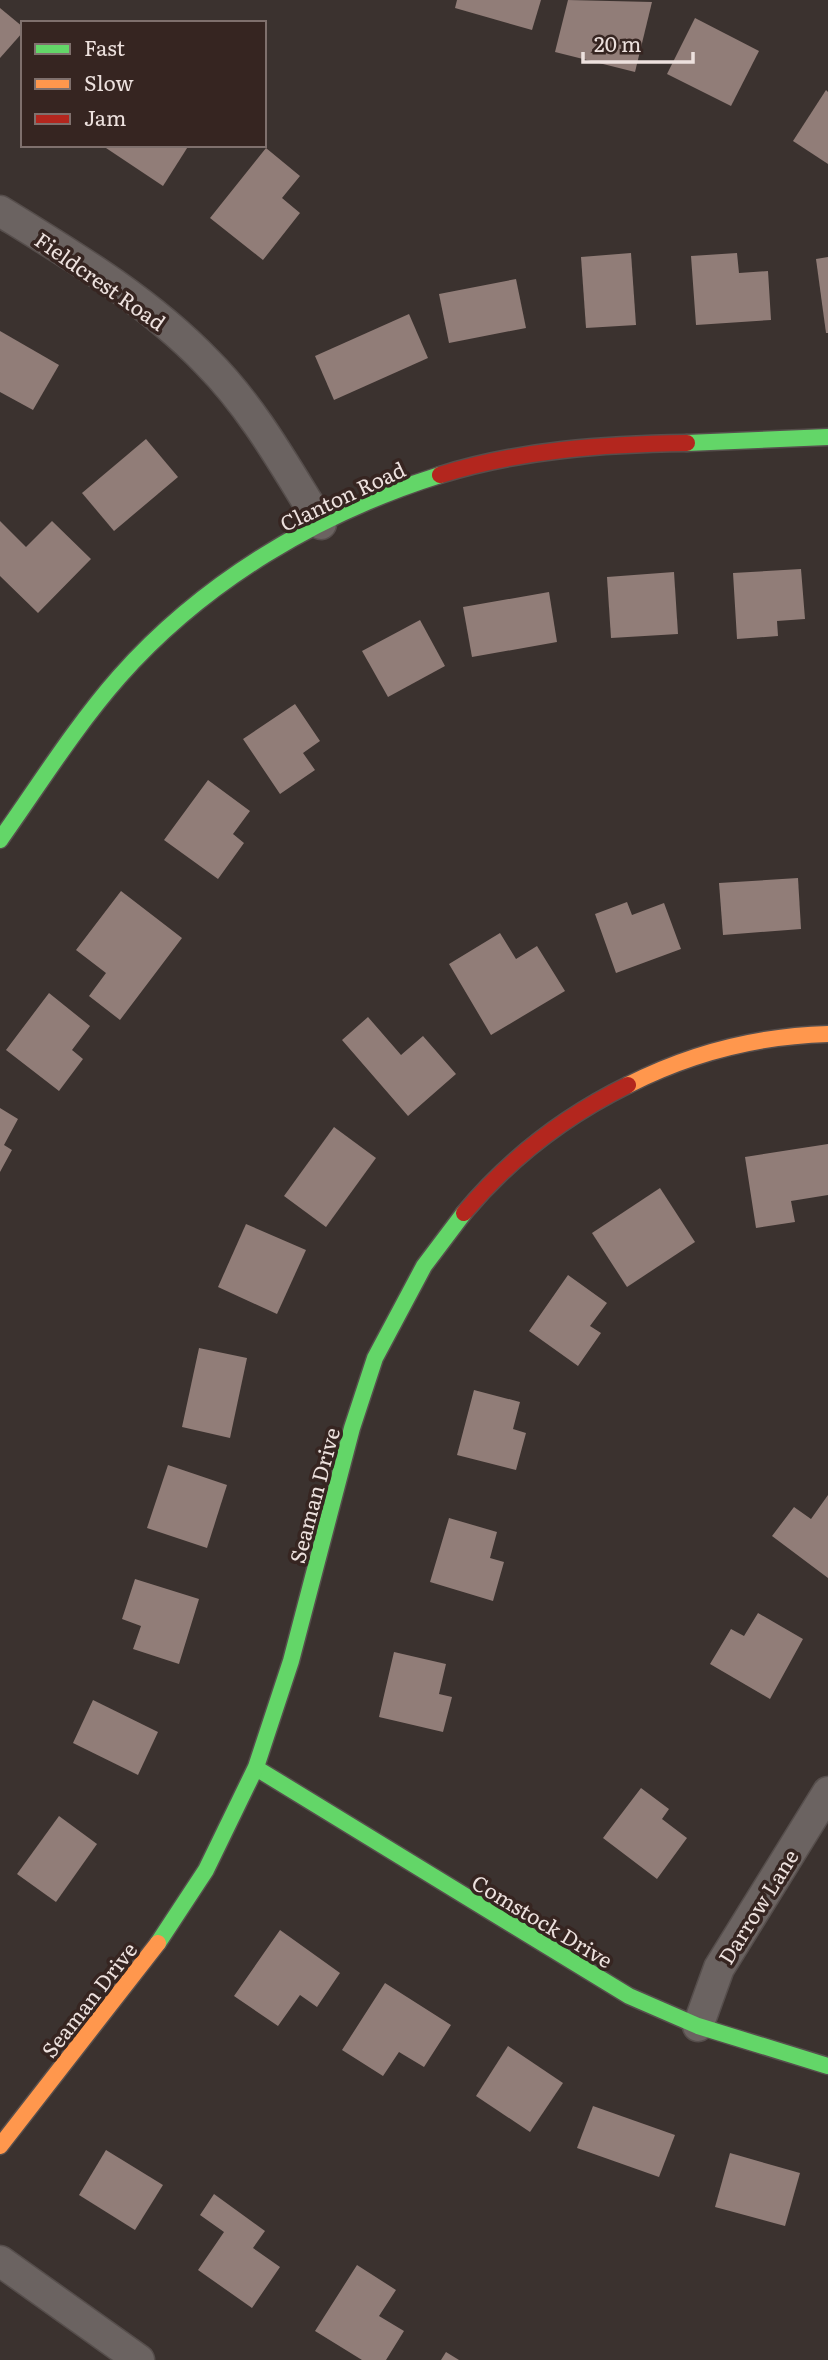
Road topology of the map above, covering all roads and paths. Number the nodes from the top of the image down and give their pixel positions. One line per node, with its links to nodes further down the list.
1 (0, 211): 3 (street, Fieldcrest Road)
2 (828, 437): 3 (street, Clanton Road)
3 (321, 524): 4 (street, Clanton Road)
4 (0, 840)
5 (828, 1034): 6 (street, Seaman Drive)
6 (256, 1768): 8 (street, Comstock Drive); 10 (street, Seaman Drive)
7 (828, 1792): 8 (street, Darrow Lane)
8 (698, 2026): 9 (street, Comstock Drive)
9 (828, 2066)
10 (0, 2147)
11 (0, 2262): 12 (street)
12 (139, 2360)

